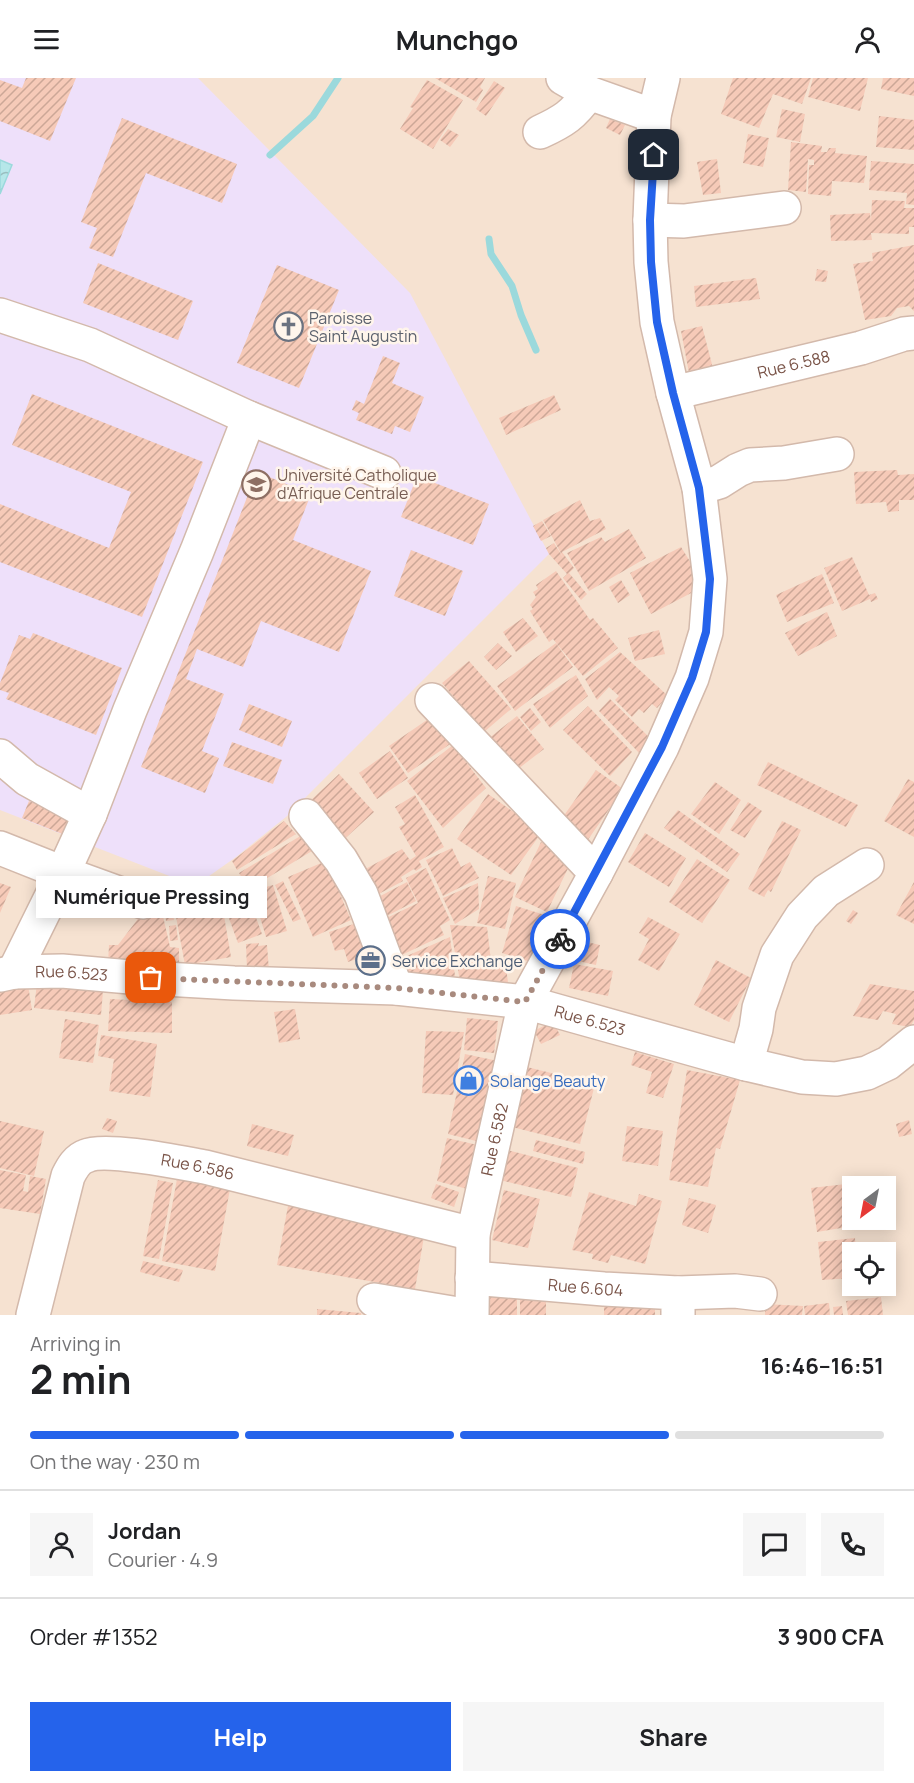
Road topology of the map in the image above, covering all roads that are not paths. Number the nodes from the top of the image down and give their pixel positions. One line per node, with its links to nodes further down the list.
1 (663, 78): 3 (street, Rue 6.582)
2 (576, 86): 3 (street); 4 (street)
3 (654, 116): 6 (street, Rue 6.582)
4 (540, 132)
5 (784, 208): 6 (street)
6 (650, 220): 9 (street, Rue 6.582)
7 (0, 315): 10 (street)
8 (914, 333): 9 (street, Rue 6.588)
9 (673, 393): 13 (street, Rue 6.582)
10 (249, 418): 12 (street); 16 (street)
11 (837, 454): 13 (street)
12 (384, 473)
13 (699, 488): 21 (street, Rue 6.582)
14 (432, 700): 21 (street)
15 (0, 756): 16 (street)
16 (90, 814): 20 (street)
17 (306, 816): 24 (street)
18 (0, 848): 20 (street)
19 (867, 865): 27 (street)
20 (63, 873): 22 (street); 23 (street)
21 (596, 873): 25 (street, Rue 6.582)
22 (143, 902)
23 (7, 973): 24 (street, Rue 6.523)
24 (396, 988): 25 (street, Rue 6.523)
25 (525, 1002): 27 (street, Rue 6.523); 28 (street, Rue 6.582)
26 (914, 1042): 27 (street, Rue 6.523)
27 (746, 1064)
28 (473, 1234): 29 (street, Rue 6.582); 33 (street, Rue 6.586)
29 (472, 1278): 32 (street, Rue 6.604); 35 (street, Rue 6.582)
30 (760, 1294): 32 (street, Rue 6.604)
31 (374, 1300): 34 (street)
32 (678, 1304)
33 (33, 1315)
34 (464, 1315)
35 (472, 1315)

